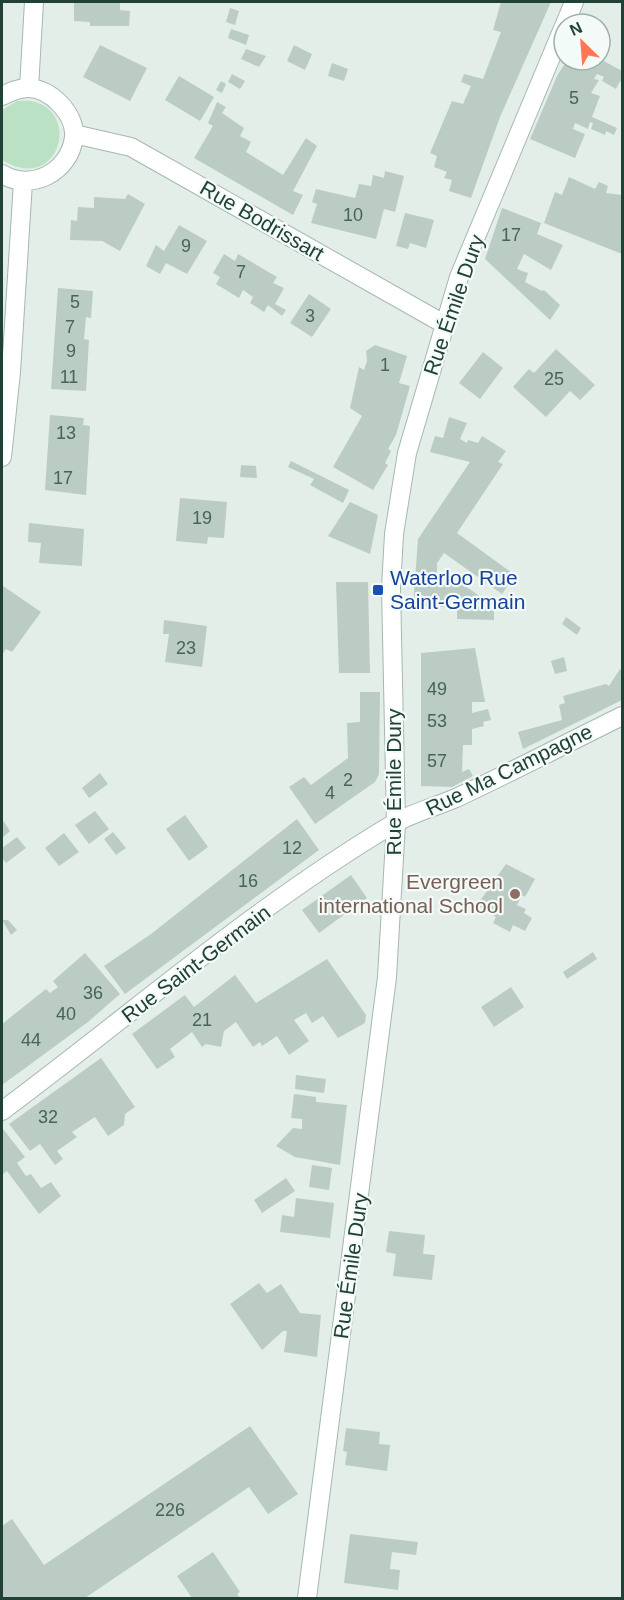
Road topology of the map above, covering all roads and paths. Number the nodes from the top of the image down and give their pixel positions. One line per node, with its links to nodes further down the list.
1 (34, 2): 3 (street)
2 (552, 54): 8 (street, Rue Émile Dury)
3 (29, 88): 4 (street); 5 (street)
4 (2, 96)
5 (74, 134): 7 (street); 8 (street, Rue Bodrissart)
6 (2, 174): 7 (street)
7 (23, 182): 9 (street)
8 (444, 324): 11 (street, Rue Émile Dury)
9 (2, 457)
10 (622, 716): 11 (street, Rue Ma Campagne)
11 (396, 823): 12 (street, Rue Saint-Germain); 13 (street, Rue Émile Dury)
12 (2, 1111)
13 (307, 1599)

